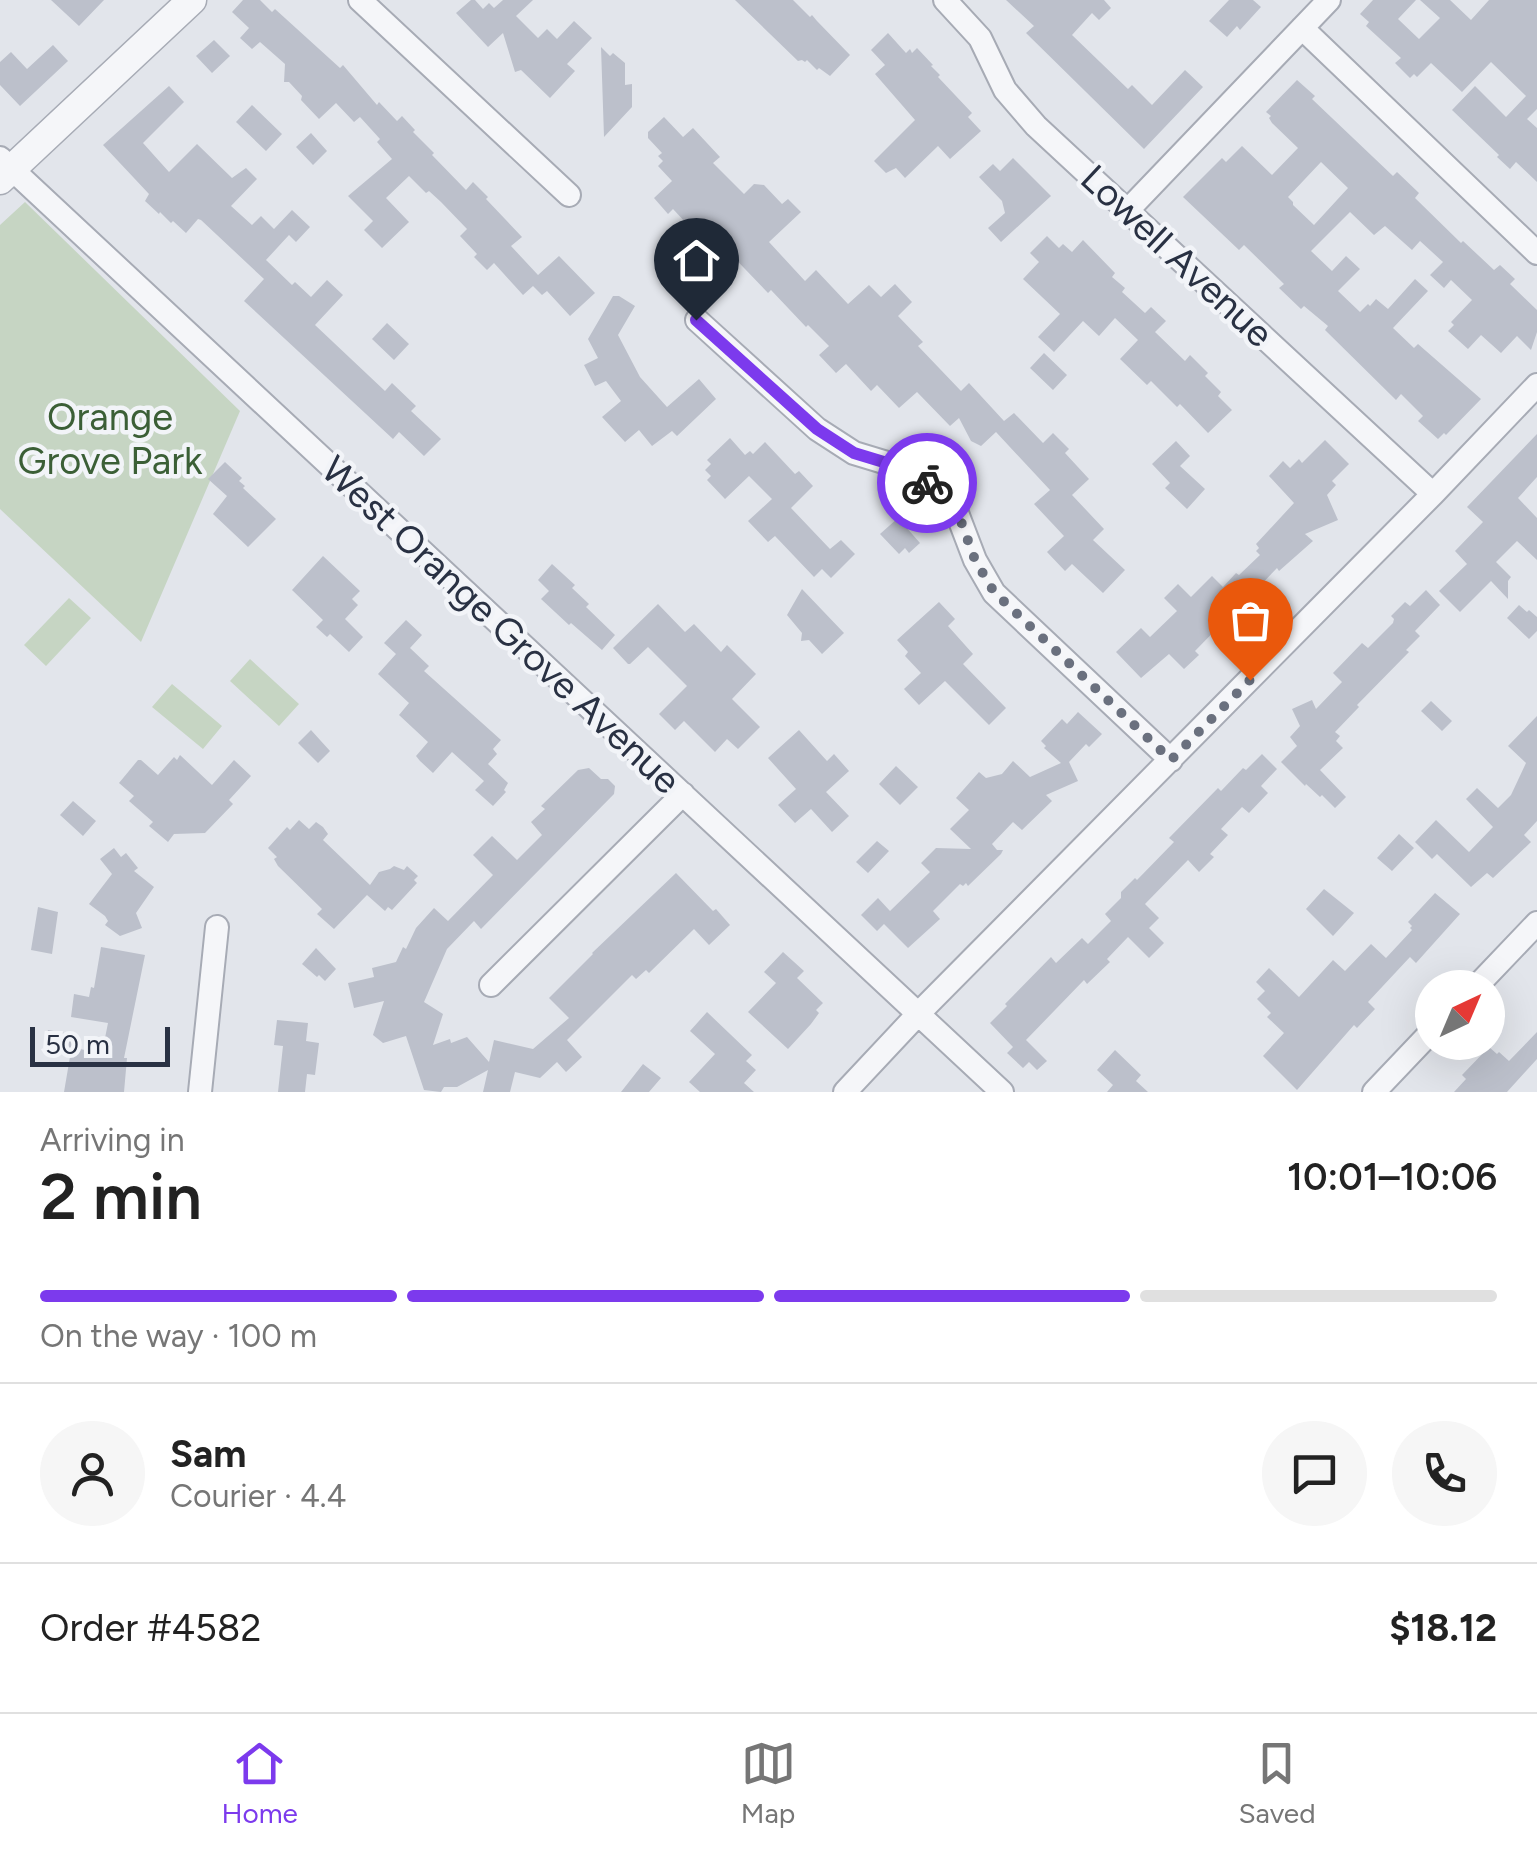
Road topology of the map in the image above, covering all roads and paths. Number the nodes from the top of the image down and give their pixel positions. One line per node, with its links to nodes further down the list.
1 (192, 0): 6 (street)
2 (360, 0): 7 (street)
3 (945, 0): 8 (street, Lowell Avenue)
4 (1330, 0): 5 (street)
5 (1302, 28): 8 (street); 9 (street)
6 (4, 169): 14 (street, West Orange Grove Avenue)
7 (569, 195)
8 (1128, 210): 12 (street, Lowell Avenue)
9 (1537, 253)
10 (696, 320): 13 (street)
11 (1536, 389): 12 (street)
12 (1432, 494): 13 (street)
13 (1171, 760): 19 (street)
14 (683, 794): 18 (street); 19 (street, West Orange Grove Avenue)
15 (1537, 923): 17 (street)
16 (218, 927): 21 (street)
17 (1492, 970)
18 (491, 984)
19 (919, 1014): 22 (street); 23 (street, West Orange Grove Avenue)
20 (1415, 1049): 24 (street)
21 (200, 1092)
22 (845, 1092)
23 (1002, 1092)
24 (1374, 1092)

